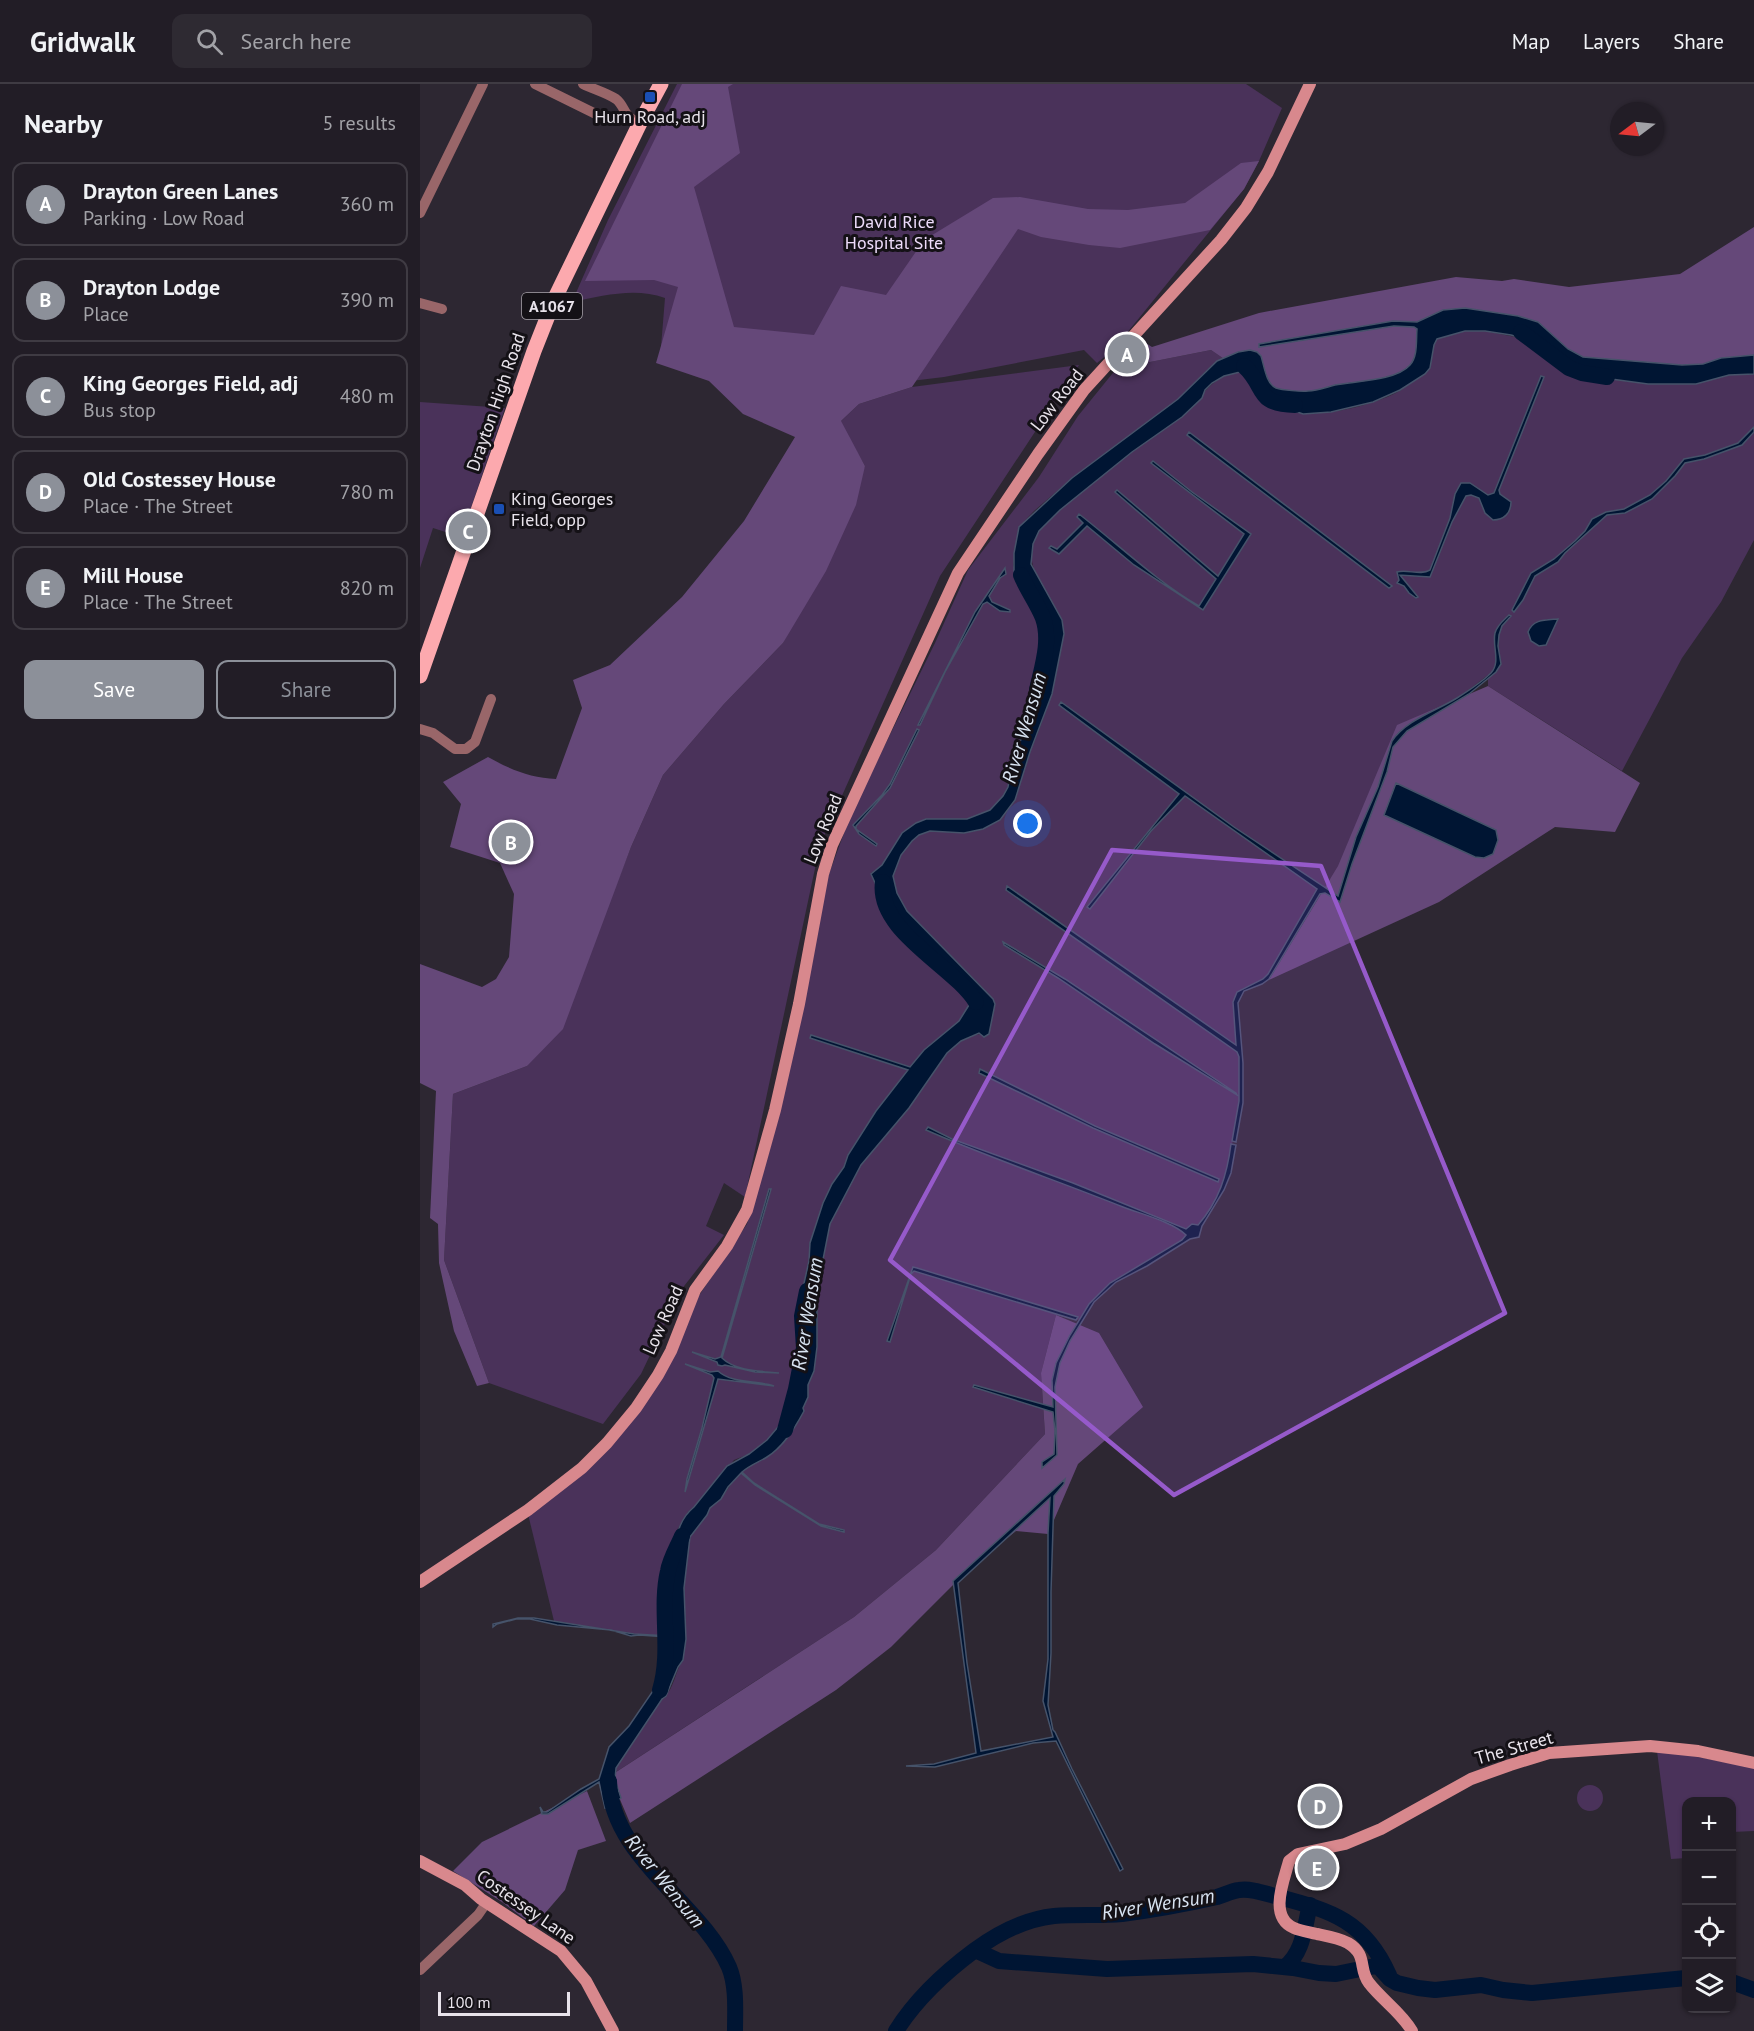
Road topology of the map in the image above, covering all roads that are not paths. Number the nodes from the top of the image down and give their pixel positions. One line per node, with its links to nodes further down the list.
1 (483, 84): 7 (street)
2 (535, 84): 6 (street)
3 (583, 84): 6 (street)
4 (661, 84): 6 (main road, Drayton High Road / A1067)
5 (1310, 84): 13 (street, Low Road)
6 (634, 120): 10 (main road, Drayton High Road / A1067)
7 (420, 213)
8 (420, 303): 9 (street)
9 (438, 312)
10 (420, 676)
11 (493, 705): 12 (street)
12 (420, 729)
13 (420, 1582)
14 (1754, 1763): 19 (street, The Street)
15 (420, 1861): 16 (street, Costessey Lane)
16 (487, 1902): 17 (street); 18 (street, Costessey Lane)
17 (420, 1970)
18 (612, 2031)
19 (1412, 2031)

